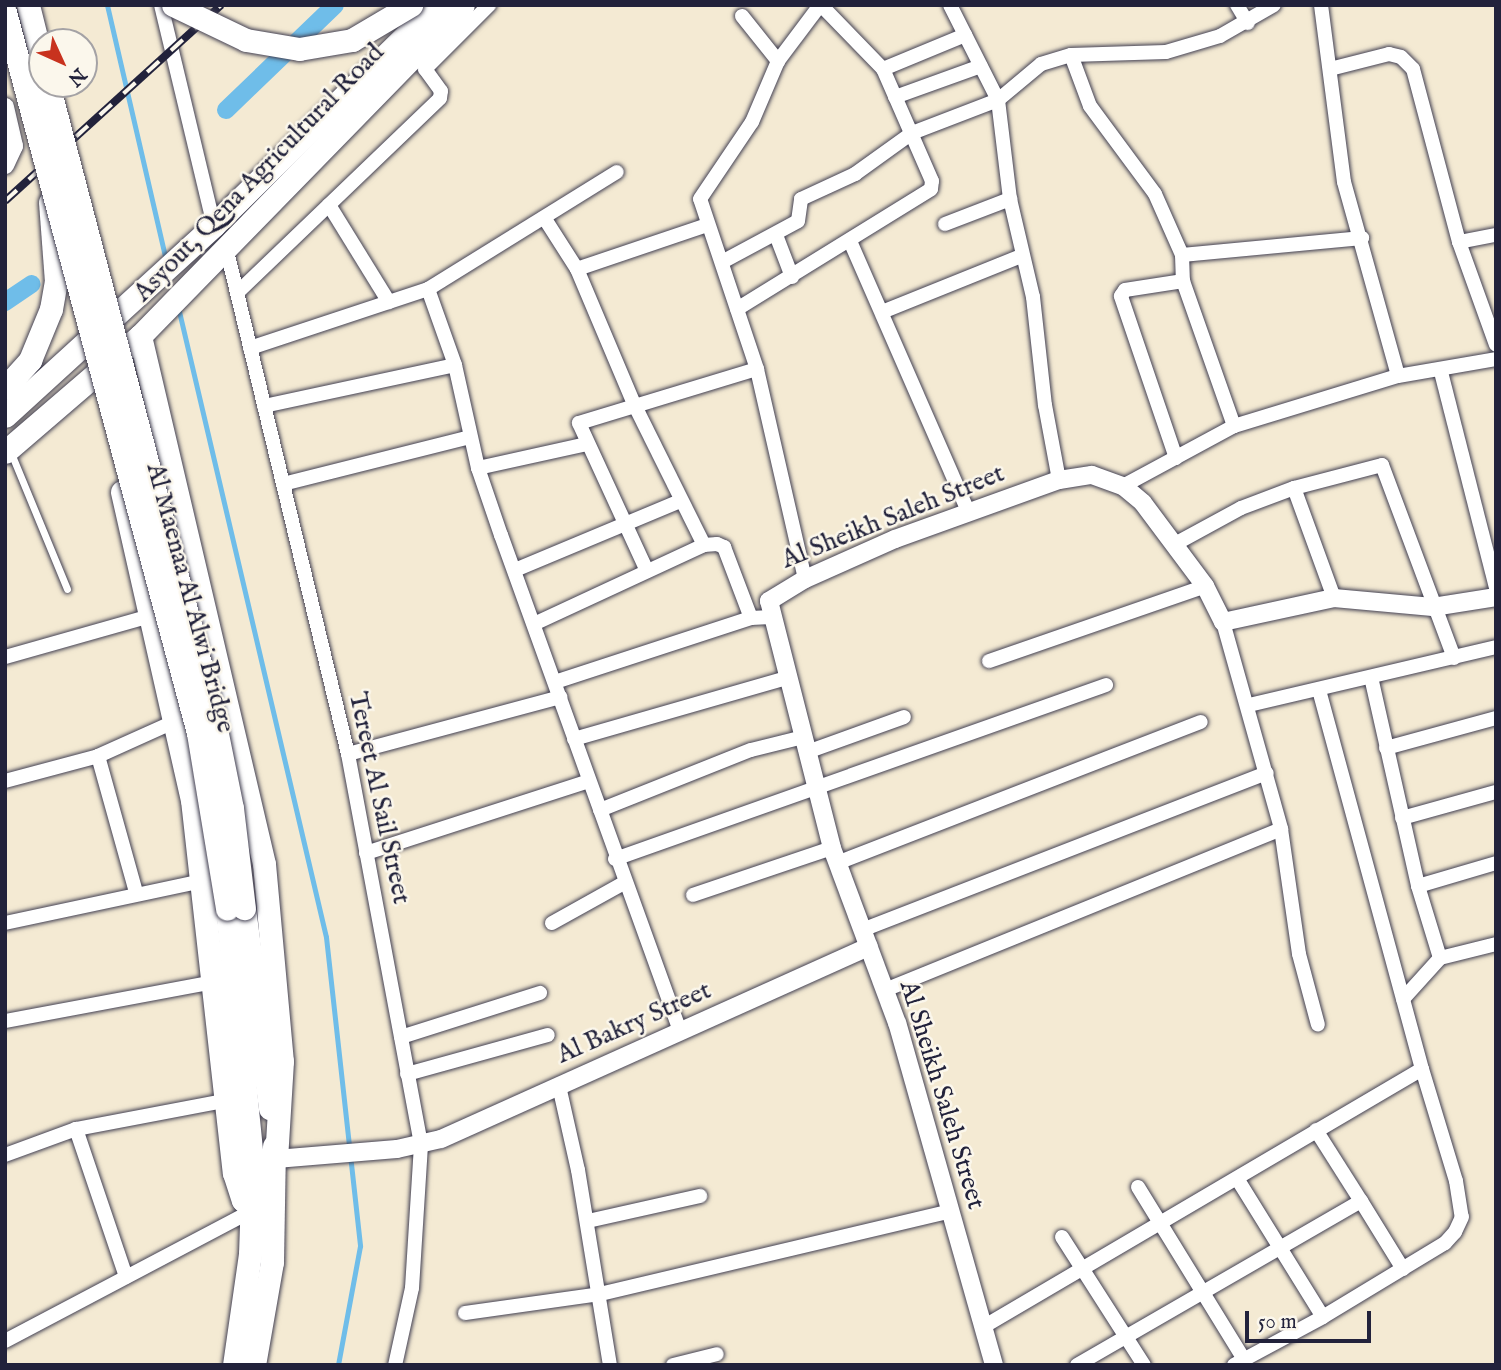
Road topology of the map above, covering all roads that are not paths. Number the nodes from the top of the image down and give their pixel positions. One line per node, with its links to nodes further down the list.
1 (28, 5): 16 (highway)
2 (161, 5): 35 (street)
3 (173, 5): 4 (highway, bridge)
4 (411, 5)
5 (436, 5): 35 (highway, Asyout, Qena Agricultural Road)
6 (463, 5): 42 (highway, Asyout, Qena Agricultural Road)
7 (489, 5): 32 (street)
8 (821, 5): 19 (street); 21 (street)
9 (950, 5): 17 (street)
10 (1237, 5): 15 (street)
11 (1274, 5): 15 (street)
12 (1321, 5): 22 (street)
13 (5, 12): 30 (highway, Al Maenaa Al Alwi Bridge, bridge)
14 (742, 16): 19 (street)
15 (1248, 23): 18 (street)
16 (34, 28)
17 (965, 35): 20 (street); 21 (street)
18 (1071, 55): 25 (street); 43 (street)
19 (778, 61): 36 (street)
20 (981, 66): 23 (street); 25 (street)
21 (883, 69): 23 (street)
22 (1329, 69): 39 (street); 41 (street)
23 (895, 97): 27 (street)
24 (52, 98): 134 (highway, Al Maenaa Al Alwi Bridge, bridge)
25 (998, 100): 27 (street); 31 (street)
26 (5, 107): 28 (street)
27 (912, 133): 37 (street); 40 (street)
28 (5, 165)
29 (617, 172): 33 (street)
30 (48, 182): 64 (highway); 134 (highway, Al Maenaa Al Alwi Bridge, bridge)
31 (1010, 199): 34 (street); 44 (street)
32 (329, 205): 50 (street); 51 (street)
33 (545, 219): 46 (street); 49 (street)
34 (945, 224)
35 (214, 225): 56 (highway, Asyout, Qena Agricultural Road)
36 (708, 225): 45 (street); 46 (street)
37 (776, 235): 45 (street); 47 (street)
38 (1496, 235): 41 (street)
39 (1362, 238): 43 (street); 62 (street)
40 (850, 242): 47 (street); 53 (street)
41 (1459, 242): 55 (street)
42 (226, 247): 50 (street, Tereet Al Sail Street); 54 (highway, Asyout, Qena Agricultural Road)
43 (1182, 255): 48 (street)
44 (1021, 256): 53 (street); 74 (street)
45 (722, 262): 52 (street)
46 (577, 269): 66 (street)
47 (792, 277): 52 (street)
48 (1182, 281): 68 (street); 72 (street)
49 (428, 289): 51 (street); 59 (street)
50 (237, 293): 57 (street, Tereet Al Sail Street)
51 (390, 302): 57 (street)
52 (737, 309): 60 (street)
53 (882, 312): 79 (street)
54 (140, 336): 63 (highway, Asyout, Qena Agricultural Road); 157 (highway)
55 (1496, 345)
56 (84, 347): 63 (highway); 67 (highway, Asyout, Qena Agricultural Road)
57 (250, 348): 65 (street, Tereet Al Sail Street)
58 (1496, 359): 61 (street)
59 (455, 365): 65 (street); 69 (street)
60 (758, 369): 66 (street); 85 (street)
61 (1441, 372): 62 (street); 87 (street)
62 (1398, 376): 68 (street)
63 (94, 380): 71 (highway, Asyout, Qena Agricultural Road); 92 (highway)
64 (5, 388)
65 (264, 406): 75 (street, Tereet Al Sail Street)
66 (635, 406): 70 (street); 78 (street)
67 (5, 416)
68 (1234, 426): 72 (street)
69 (470, 437): 73 (street); 75 (street)
70 (587, 443): 73 (street); 80 (street)
71 (7, 451): 88 (lane)
72 (1176, 458): 76 (street)
73 (478, 468): 83 (street)
74 (1059, 480): 76 (street, Al Sheikh Saleh Street); 79 (street, Al Sheikh Saleh Street)
75 (283, 484): 115 (street, Tereet Al Sail Street)
76 (1123, 486): 81 (street)
77 (1294, 488): 81 (street); 90 (street); 91 (street)
78 (680, 501): 80 (street); 82 (street)
79 (968, 511): 85 (street, Al Sheikh Saleh Street)
80 (623, 525): 83 (street); 84 (street)
81 (1175, 544): 86 (street)
82 (704, 545): 84 (street); 94 (street)
83 (515, 570): 96 (street)
84 (647, 571): 96 (street)
85 (806, 579): 93 (street, Al Sheikh Saleh Street)
86 (1205, 586): 95 (street); 100 (street)
87 (1496, 588)
88 (67, 589)
89 (1496, 597): 91 (street)
90 (1334, 598): 91 (street); 95 (street)
91 (1433, 607): 99 (street)
92 (153, 615): 98 (street); 110 (highway)
93 (771, 617): 94 (street); 102 (street, Al Sheikh Saleh Street)
94 (751, 618): 103 (street)
95 (1223, 622): 107 (street)
96 (536, 623): 103 (street)
97 (1496, 647): 99 (street)
98 (5, 657)
99 (1454, 657): 101 (street)
100 (989, 661)
101 (1371, 677): 105 (street); 114 (street)
102 (787, 678): 112 (street); 113 (street, Al Sheikh Saleh Street)
103 (555, 682): 106 (street)
104 (1106, 685): 120 (street)
105 (1319, 690): 107 (street); 143 (street)
106 (560, 697): 112 (street); 115 (street)
107 (1249, 705): 117 (street)
108 (904, 717): 113 (street)
109 (1496, 718): 114 (street)
110 (176, 721): 116 (street); 129 (highway)
111 (1201, 722): 126 (street)
112 (575, 739): 119 (street)
113 (805, 745): 120 (street, Al Sheikh Saleh Street); 122 (street)
114 (1385, 748): 123 (street)
115 (348, 754): 125 (street, Tereet Al Sail Street)
116 (98, 756): 118 (street); 132 (street)
117 (1268, 773): 124 (street); 137 (street)
118 (5, 781)
119 (589, 781): 122 (street); 125 (street)
120 (816, 787): 126 (street, Al Sheikh Saleh Street); 127 (street)
121 (1496, 792): 123 (street)
122 (600, 810): 127 (street)
123 (1402, 818): 131 (street)
124 (1281, 829): 141 (street); 145 (street)
125 (366, 853): 148 (street, Tereet Al Sail Street)
126 (835, 856): 133 (street); 137 (street, Al Sheikh Saleh Street)
127 (615, 859): 130 (street)
128 (1496, 863): 131 (street)
129 (202, 881): 132 (street); 140 (highway)
130 (624, 883): 136 (street); 146 (street)
131 (1418, 886): 139 (street)
132 (136, 892): 135 (street)
133 (693, 895)
134 (236, 908): 157 (highway, Al Maenaa Al Alwi Bridge); 162 (highway, Al Maenaa Al Alwi Bridge)
135 (5, 923)
136 (552, 923)
137 (865, 938): 141 (street, Al Sheikh Saleh Street); 146 (street, Al Bakry Street)
138 (1496, 944): 139 (street)
139 (1440, 958): 143 (street)
140 (214, 982): 144 (street); 152 (highway)
141 (885, 990): 163 (street, Al Sheikh Saleh Street)
142 (540, 993): 148 (street)
143 (1403, 999): 149 (street)
144 (5, 1021)
145 (1318, 1024)
146 (680, 1031): 151 (street, Al Bakry Street)
147 (548, 1035): 150 (street)
148 (401, 1037): 150 (street, Tereet Al Sail Street)
149 (1422, 1069): 154 (street); 168 (street)
150 (407, 1074): 155 (street, Tereet Al Sail Street)
151 (559, 1086): 155 (street, Al Bakry Street); 164 (street)
152 (229, 1100): 153 (street); 162 (highway)
153 (76, 1129): 156 (street); 170 (street)
154 (1316, 1130): 158 (street); 161 (street)
155 (421, 1145): 157 (street, Al Bakry Street); 182 (street, Tereet Al Sail Street)
156 (5, 1155)
157 (276, 1159): 181 (highway)
158 (1238, 1180): 165 (street); 167 (street)
159 (1138, 1187): 165 (street)
160 (700, 1196): 164 (street)
161 (1361, 1201): 167 (street); 168 (street)
162 (253, 1210): 170 (street); 180 (highway, Al Maenaa Al Alwi Bridge)
163 (950, 1211): 172 (street); 175 (street, Al Sheikh Saleh Street)
164 (588, 1221): 172 (street)
165 (1163, 1225): 169 (street); 171 (street)
166 (1062, 1237): 169 (street)
167 (1280, 1247): 171 (street); 174 (street)
168 (1403, 1269): 174 (street)
169 (1083, 1271): 175 (street); 176 (street)
170 (126, 1277): 177 (street)
171 (1203, 1291): 176 (street); 179 (street)
172 (600, 1294): 173 (street); 183 (street)
173 (465, 1313)
174 (1323, 1317): 179 (street)
175 (983, 1327): 185 (street, Al Sheikh Saleh Street)
176 (1126, 1337): 186 (street); 187 (street)
177 (5, 1341)
178 (717, 1354): 184 (street)
179 (1239, 1362)
180 (234, 1365)
181 (254, 1365)
182 (395, 1365)
183 (611, 1365)
184 (673, 1365)
185 (994, 1365)
186 (1077, 1365)
187 (1144, 1365)

